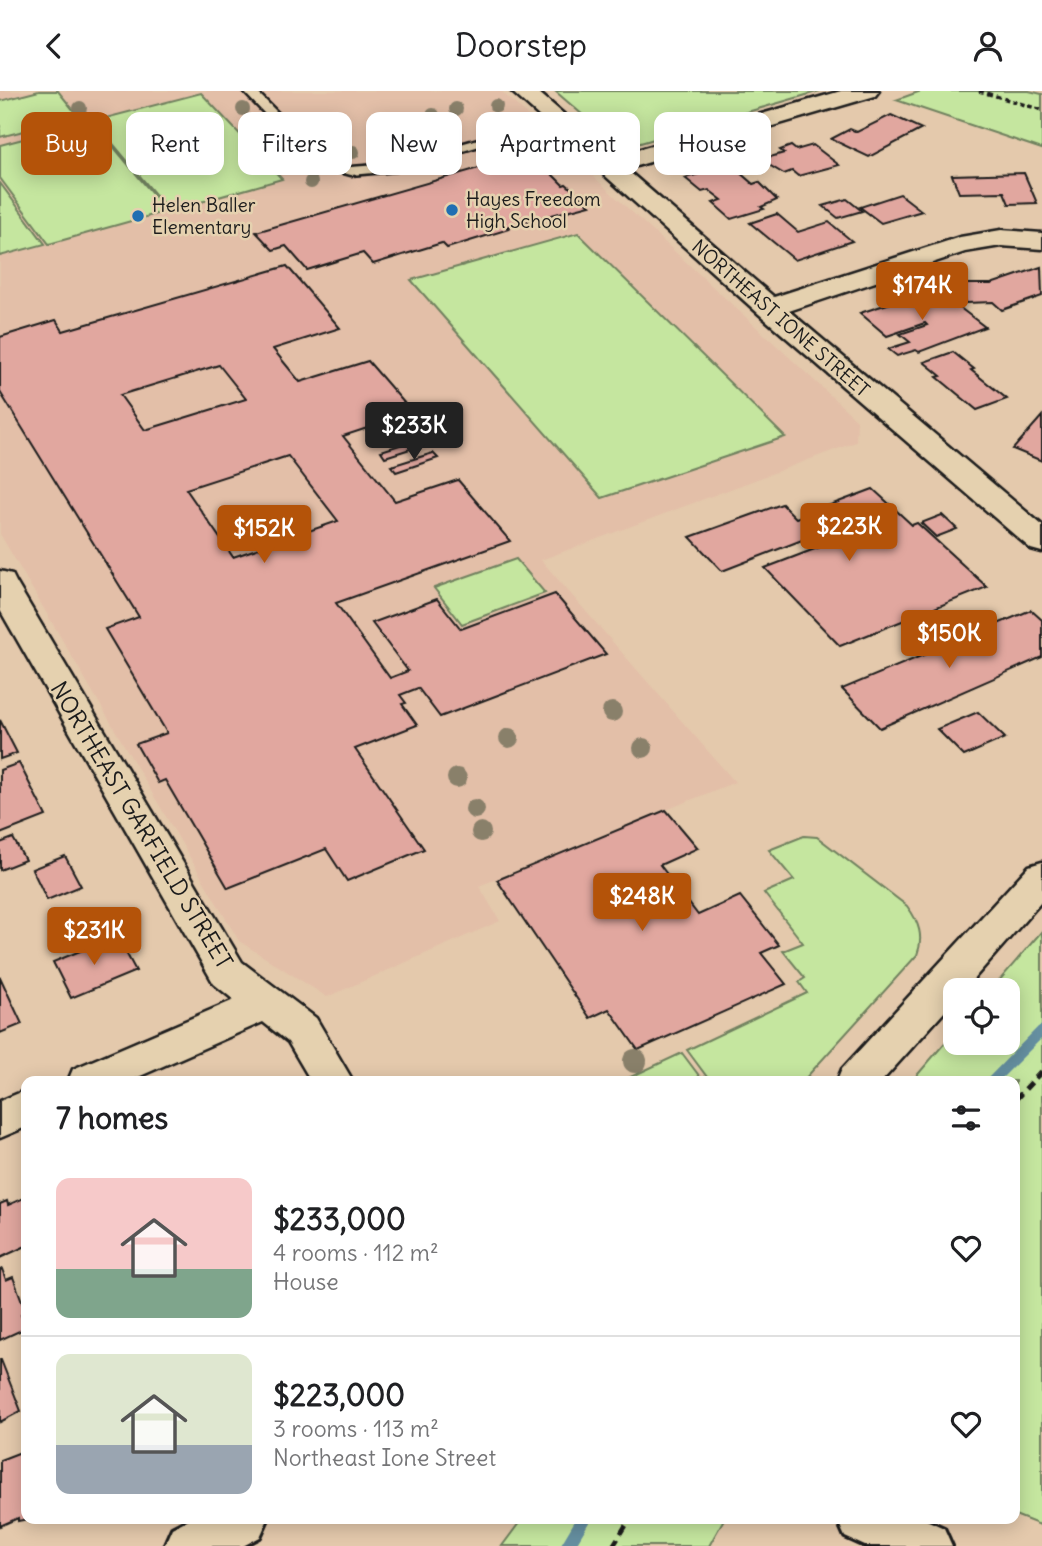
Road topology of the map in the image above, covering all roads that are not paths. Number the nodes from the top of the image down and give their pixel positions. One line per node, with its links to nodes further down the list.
1 (249, 91): 5 (lane)
2 (523, 91): 4 (street, NORTHEAST IONE STREET)
3 (866, 91): 6 (street)
4 (547, 112)
5 (476, 144)
6 (640, 157)
7 (618, 175): 9 (street, NORTHEAST IONE STREET)
8 (1042, 241): 9 (street)
9 (769, 308): 10 (street, NORTHEAST IONE STREET)
10 (1042, 542)
11 (0, 582): 13 (street, NORTHEAST GARFIELD STREET)
12 (1042, 876): 16 (street)
13 (267, 1003): 14 (street); 15 (street, NORTHEAST GARFIELD STREET)
14 (99, 1076)
15 (330, 1076)
16 (862, 1076)
17 (21, 1110): 18 (street)
18 (0, 1120)
19 (233, 1524): 21 (main road)
20 (875, 1524): 22 (main road)
21 (191, 1546)
22 (926, 1546)

